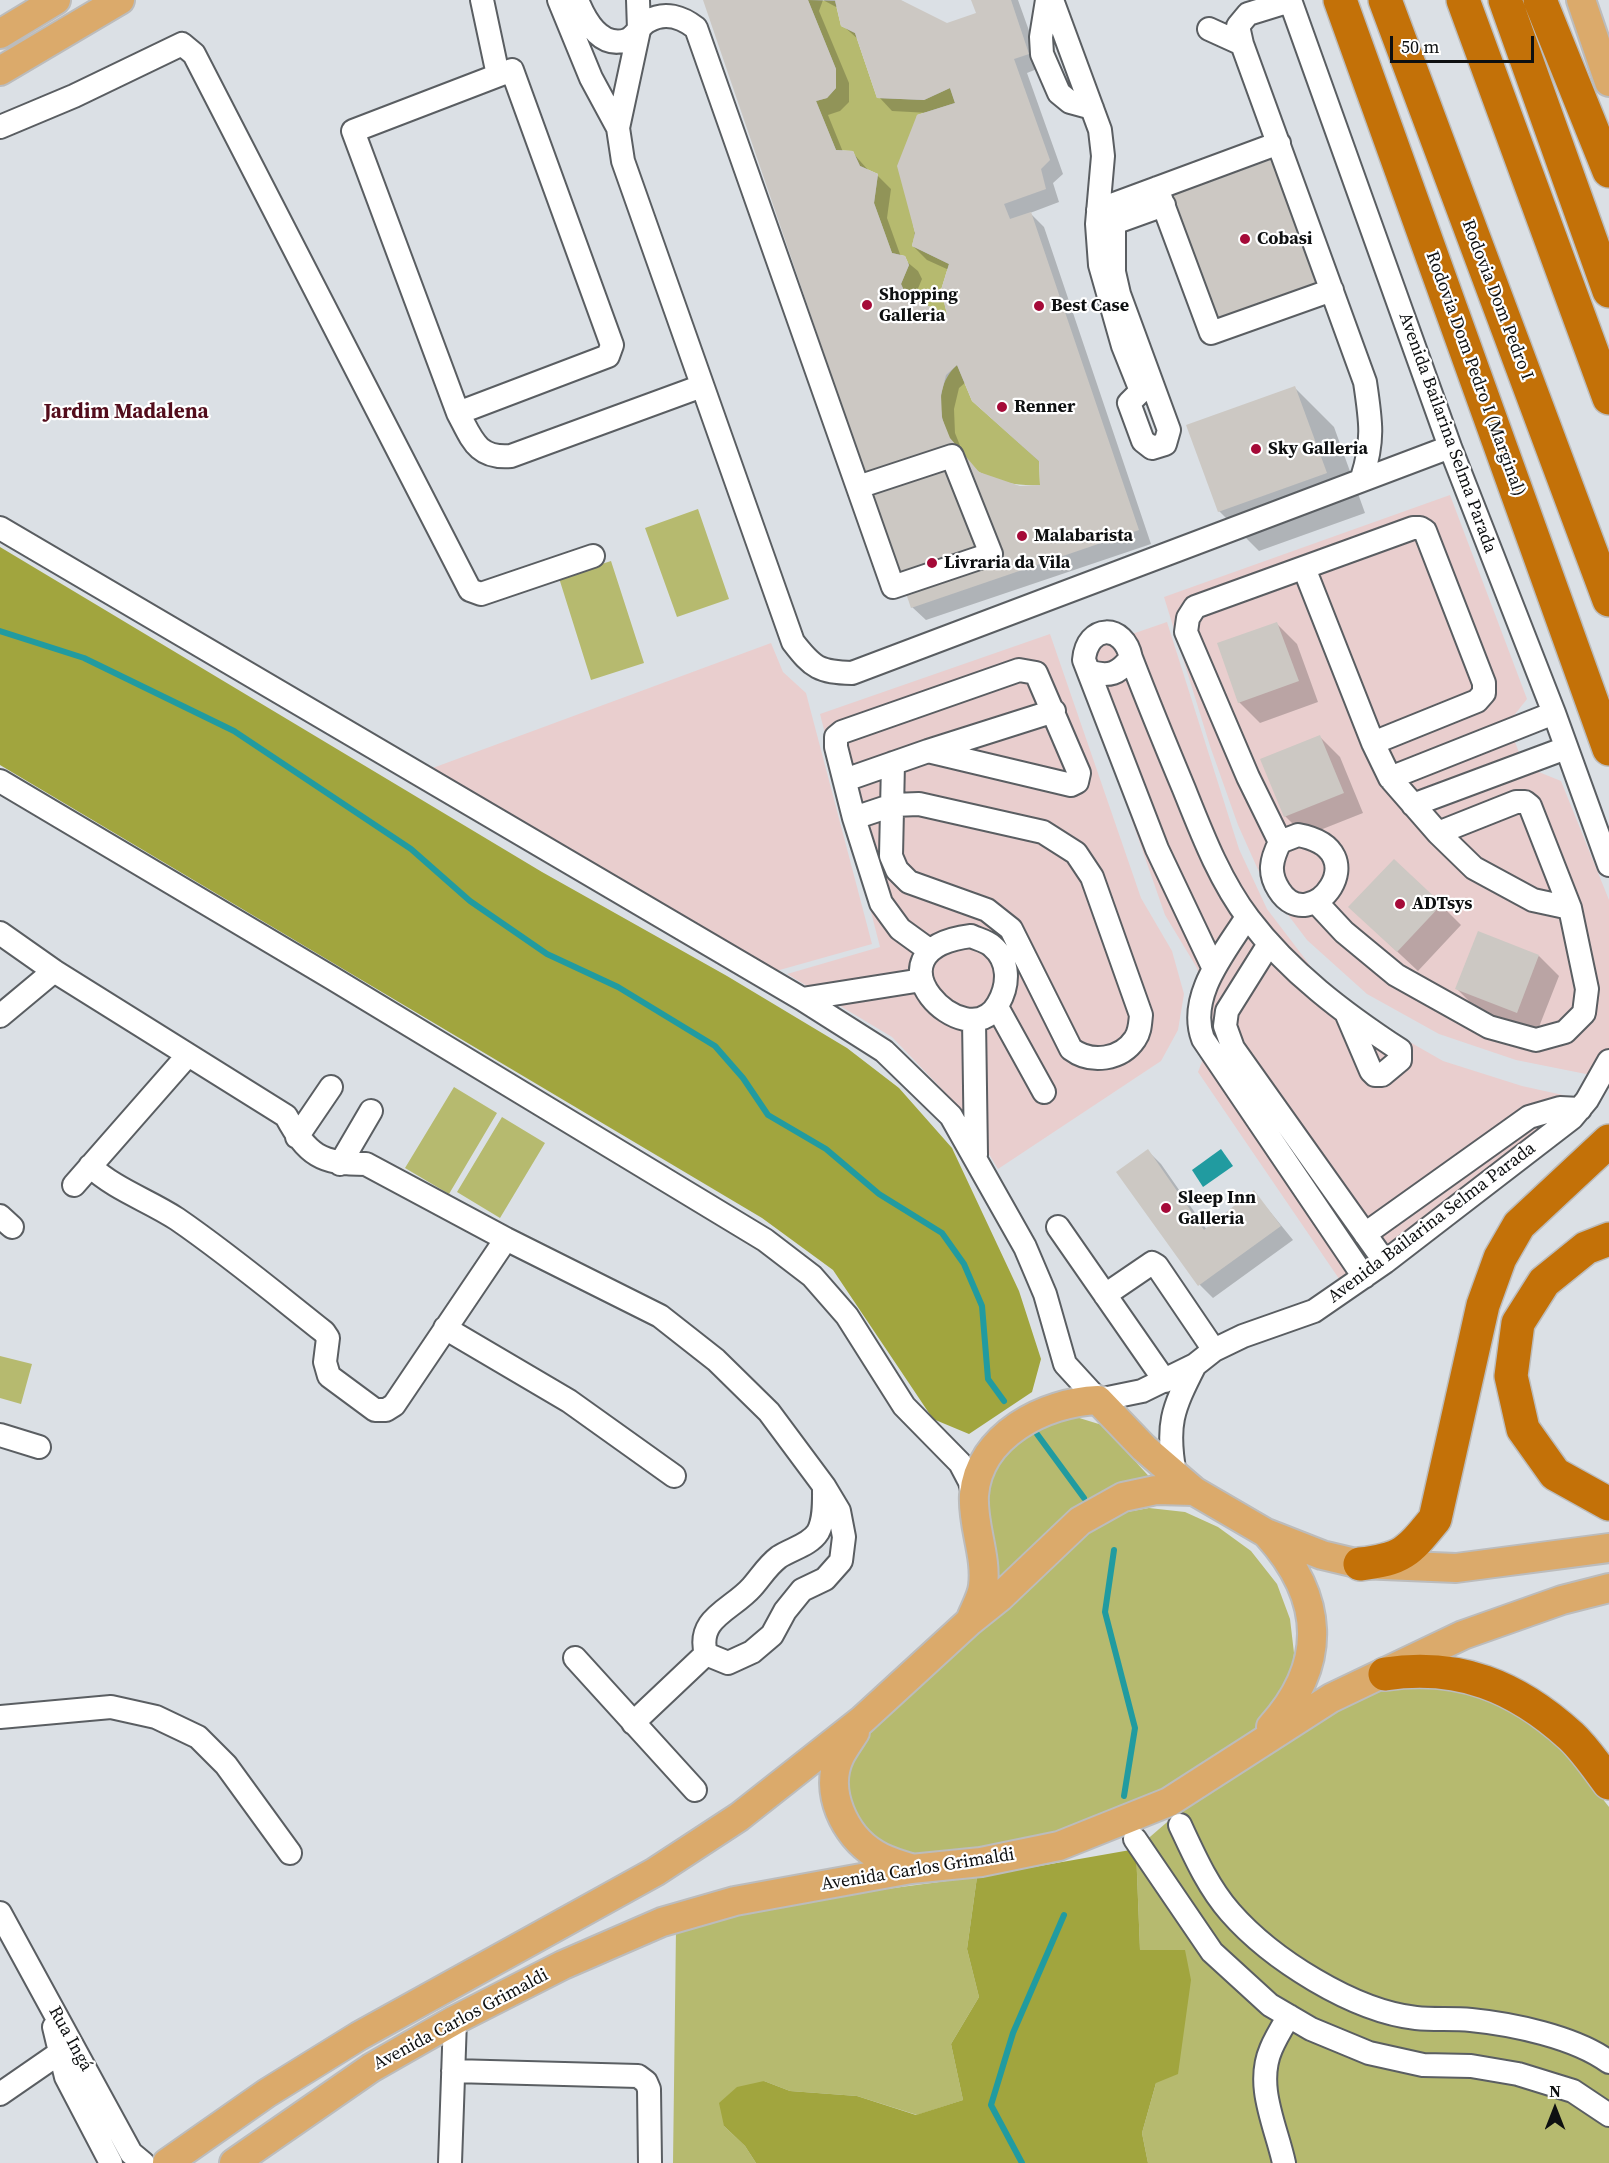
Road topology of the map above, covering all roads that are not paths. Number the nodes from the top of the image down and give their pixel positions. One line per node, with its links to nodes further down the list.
1 (56, 0): 18 (main road)
2 (120, 0): 20 (main road)
3 (482, 0): 21 (street)
4 (559, 0): 25 (street)
5 (577, 0): 17 (street)
6 (638, 0): 17 (street)
7 (1047, 0): 23 (street)
8 (1052, 0): 23 (street)
9 (1340, 0): 48 (highway, Rodovia Dom Pedro I (Marginal))
10 (1385, 0): 41 (highway, Rodovia Dom Pedro I)
11 (1463, 0): 33 (highway)
12 (1505, 0): 31 (highway)
13 (1540, 0): 27 (highway)
14 (1581, 0): 22 (main road)
15 (1290, 1): 19 (street); 35 (street, Avenida Bailarina Selma Parada)
16 (1209, 29): 19 (street)
17 (639, 30): 25 (street); 37 (street)
18 (0, 34)
19 (1242, 44): 26 (street)
20 (0, 71)
21 (498, 75): 34 (street); 34 (street)
22 (1609, 82)
23 (1092, 108): 29 (street)
24 (0, 127): 39 (street)
25 (618, 128): 32 (street)
26 (1279, 143): 28 (street); 30 (street)
27 (1609, 171)
28 (1161, 196): 29 (street); 29 (street); 30 (street)
29 (1098, 210)
30 (1332, 290): 36 (street)
31 (1609, 291)
32 (702, 386): 34 (street); 36 (street)
33 (1609, 398)
34 (458, 413)
35 (1450, 447): 36 (street); 45 (street, Avenida Bailarina Selma Parada)
36 (1362, 478)
37 (858, 487): 37 (street)
38 (0, 528): 69 (street)
39 (593, 556)
40 (1304, 568): 46 (street); 46 (street); 58 (street)
41 (1609, 600)
42 (1131, 658): 43 (street); 43 (street); 62 (street)
43 (1090, 672): 66 (street)
44 (1054, 711): 49 (street); 49 (street); 52 (street)
45 (1554, 713): 47 (street, Avenida Bailarina Selma Parada); 51 (street)
46 (1373, 743): 51 (street)
47 (1566, 748): 55 (street); 59 (street, Avenida Bailarina Selma Parada)
48 (1609, 749)
49 (928, 751): 50 (street)
50 (893, 763): 52 (street); 54 (street)
51 (1390, 778): 55 (street)
52 (845, 780): 56 (street)
53 (0, 781): 103 (street)
54 (893, 805): 54 (street); 56 (street)
55 (1413, 805): 57 (street)
56 (854, 818): 65 (street)
57 (1438, 833): 61 (street); 61 (street)
58 (1280, 842): 60 (street); 60 (street)
59 (1609, 865)
60 (1317, 903): 61 (street)
61 (1570, 909)
62 (1247, 917): 64 (street); 66 (street)
63 (0, 933): 67 (street)
64 (1269, 944): 71 (street); 87 (street)
65 (929, 950): 68 (street); 70 (street)
66 (1214, 969): 91 (street)
67 (54, 970): 72 (street); 74 (street)
68 (922, 980): 69 (street); 73 (street)
69 (802, 999): 82 (street)
70 (997, 1007): 73 (street); 77 (street)
71 (1347, 1015)
72 (0, 1016)
73 (974, 1020): 82 (street)
74 (188, 1055): 80 (street); 84 (street)
75 (1609, 1061): 78 (street, Avenida Bailarina Selma Parada)
76 (331, 1087): 80 (street)
77 (1044, 1092)
78 (1580, 1109): 87 (street); 90 (street, Avenida Bailarina Selma Parada)
79 (370, 1110): 83 (street)
80 (297, 1137): 83 (street)
81 (1609, 1142): 107 (highway)
82 (976, 1157): 97 (street)
83 (340, 1164): 88 (street)
84 (90, 1166): 85 (street); 93 (street)
85 (74, 1185)
86 (1058, 1227): 92 (street)
87 (1365, 1234): 90 (street)
88 (506, 1239): 93 (street); 102 (street)
89 (1609, 1239): 104 (highway)
90 (1385, 1262): 91 (street, Avenida Bailarina Selma Parada)
91 (1364, 1277): 94 (street, Avenida Bailarina Selma Parada)
92 (1105, 1295): 94 (street); 96 (street)
93 (444, 1328): 100 (street)
94 (1214, 1350): 95 (street, Avenida Bailarina Selma Parada)
95 (1195, 1365): 96 (street, Avenida Bailarina Selma Parada); 101 (street, Avenida Bailarina Selma Parada)
96 (1165, 1381): 97 (street, Avenida Bailarina Selma Parada)
97 (1098, 1400): 101 (main road, Avenida Carlos Grimaldi); 103 (main road, Avenida Carlos Grimaldi)
98 (0, 1435): 99 (street)
99 (39, 1447)
100 (674, 1476)
101 (1185, 1483): 105 (main road, Avenida Carlos Grimaldi); 109 (main road, Avenida Carlos Grimaldi)
102 (824, 1486): 110 (street); 110 (street)
103 (974, 1498): 109 (main road, Avenida Carlos Grimaldi)
104 (1609, 1504)
105 (1266, 1533): 107 (main road, Avenida Carlos Grimaldi); 116 (main road)
106 (1609, 1548): 107 (main road, Avenida Carlos Grimaldi)
107 (1360, 1564)
108 (1609, 1588): 112 (main road, Avenida Carlos Grimaldi)
109 (970, 1620): 114 (main road, Avenida Carlos Grimaldi)
110 (706, 1654): 115 (street)
111 (574, 1658): 115 (street)
112 (1385, 1674): 116 (main road, Avenida Carlos Grimaldi); 117 (highway)
113 (0, 1718): 121 (street)
114 (862, 1720): 122 (main road); 133 (main road, Avenida Carlos Grimaldi)
115 (633, 1723): 118 (street)
116 (1247, 1753): 122 (main road, Avenida Carlos Grimaldi)
117 (1609, 1783)
118 (694, 1790)
119 (1180, 1825): 127 (street)
120 (1135, 1839): 124 (street)
121 (290, 1853)
122 (911, 1869): 125 (main road, Avenida Carlos Grimaldi)
123 (0, 1912): 126 (street, Rua Ingá)
124 (1289, 2016): 130 (street); 137 (street)
125 (454, 2020): 128 (street); 134 (main road, Avenida Carlos Grimaldi)
126 (67, 2048): 129 (street); 131 (street); 132 (street, Rua Ingá)
127 (1609, 2062)
128 (453, 2071): 135 (street); 136 (street)
129 (0, 2094)
130 (1609, 2115)
131 (111, 2163)
132 (142, 2163)
133 (167, 2163)
134 (234, 2163)
135 (450, 2163)
136 (650, 2163)
137 (1284, 2163)

